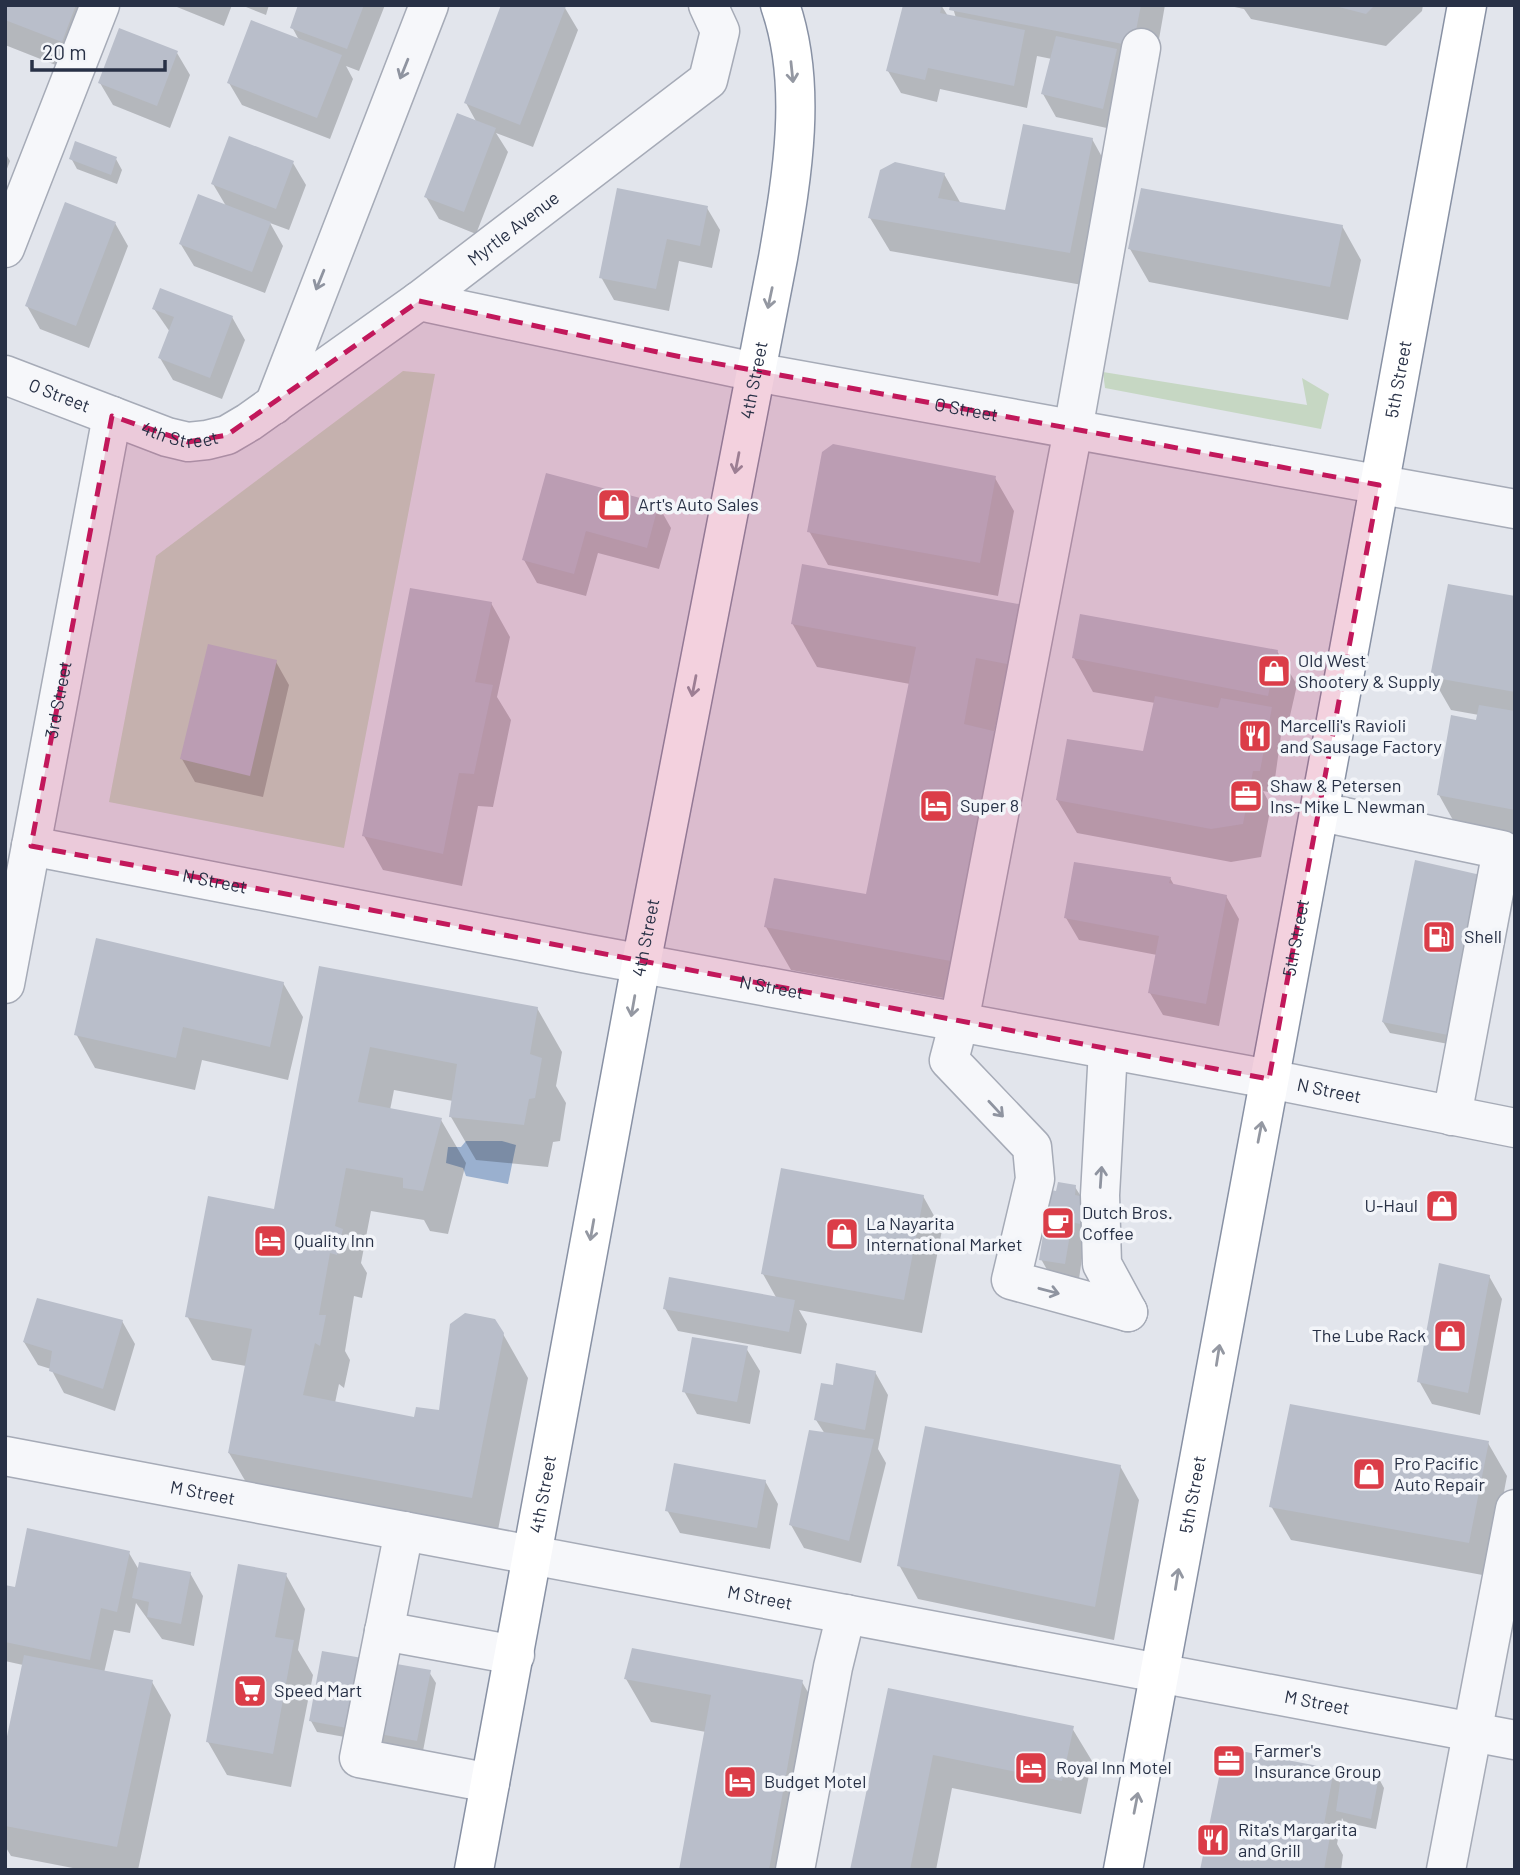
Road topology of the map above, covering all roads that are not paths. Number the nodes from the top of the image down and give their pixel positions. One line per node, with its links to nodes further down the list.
1 (100, 5): 7 (street)
2 (429, 5): 11 (street, one-way to 11)
3 (1467, 5): 14 (highway, 5th Street)
4 (790, 11): 9 (highway, 4th Street, one-way to 9)
5 (714, 18): 8 (street, Myrtle Avenue)
6 (1141, 48): 13 (street)
7 (5, 248)
8 (419, 300): 9 (street, O Street); 11 (street, Myrtle Avenue)
9 (755, 372): 13 (street, O Street); 18 (highway, 4th Street, one-way to 18)
10 (5, 376): 12 (street, O Street)
11 (274, 405): 12 (street, 4th Street)
12 (112, 416): 17 (street, 3rd Street)
13 (1073, 430): 14 (street, O Street); 20 (street)
14 (1379, 485): 15 (street, O Street); 16 (highway, 5th Street)
15 (1515, 509)
16 (1321, 812): 22 (highway, 5th Street); 23 (street)
17 (31, 846): 18 (street, N Street); 19 (street, 3rd Street)
18 (640, 964): 20 (street, N Street); 28 (highway, 4th Street, one-way to 28)
19 (5, 984)
20 (959, 1023): 21 (street, N Street); 21 (street, one-way to 21)
21 (1108, 1050): 22 (street, N Street)
22 (1269, 1079): 23 (street, N Street); 32 (highway, 5th Street, one-way to 22)
23 (1452, 1116): 24 (street, N Street)
24 (1515, 1128)
25 (5, 1457): 27 (street, M Street)
26 (1515, 1509): 33 (street)
27 (404, 1531): 28 (street, M Street); 30 (street)
28 (534, 1555): 29 (street, M Street); 31 (highway, 4th Street)
29 (846, 1614): 32 (street, M Street); 37 (street)
30 (384, 1631): 31 (street); 35 (street)
31 (515, 1655): 35 (highway, 4th Street)
32 (1162, 1674): 33 (street, M Street); 38 (highway, 5th Street, one-way to 32)
33 (1472, 1732): 34 (street, M Street); 39 (street)
34 (1515, 1740)
35 (490, 1783): 36 (highway, 4th Street)
36 (474, 1870)
37 (795, 1870)
38 (1123, 1870)
39 (1446, 1870)

